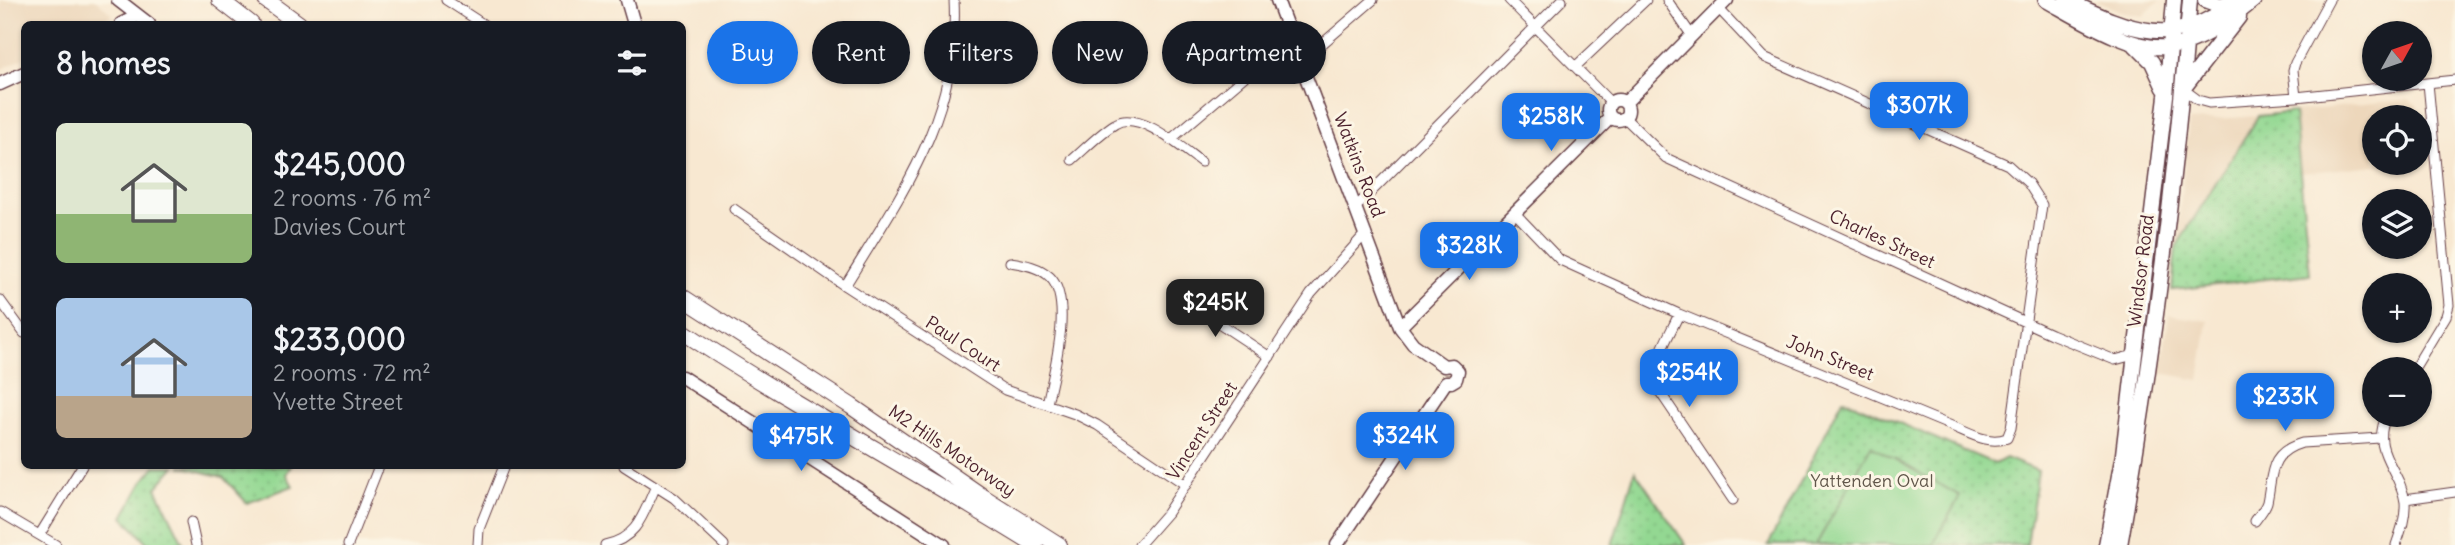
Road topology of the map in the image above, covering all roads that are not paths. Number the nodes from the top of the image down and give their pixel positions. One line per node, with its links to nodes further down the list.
1 (118, 0): 21 (street)
2 (220, 0): 24 (highway)
3 (266, 0): 25 (highway)
4 (446, 0): 26 (street)
5 (626, 0): 27 (street)
6 (954, 0): 28 (street)
7 (1278, 0): 29 (street, Watkins Road)
8 (1373, 0): 34 (street)
9 (1509, 0): 30 (street)
10 (1562, 0): 30 (street)
11 (1646, 0): 36 (street)
12 (1667, 0): 31 (street)
13 (2046, 0): 35 (main road)
14 (2066, 0): 33 (main road)
15 (2174, 0): 33 (main road, Windsor Road)
16 (2190, 0): 32 (main road, Windsor Road)
17 (2205, 0): 19 (main road)
18 (2329, 0): 48 (street)
19 (2244, 1): 32 (main road); 44 (main road)
20 (1723, 4): 31 (street); 65 (street)
21 (137, 16): 22 (street); 23 (street)
22 (127, 21)
23 (144, 21)
24 (247, 21)
25 (295, 21)
26 (478, 21)
27 (633, 21)
28 (955, 21)
29 (1286, 21)
30 (1535, 27): 36 (street); 54 (street)
31 (1692, 36): 49 (street)
32 (2187, 36): 33 (main road); 44 (main road, Windsor Road)
33 (2170, 39): 35 (main road); 47 (main road, Windsor Road)
34 (1326, 40)
35 (2132, 42): 47 (main road)
36 (1575, 67): 49 (street)
37 (21, 74): 40 (street)
38 (2455, 80): 39 (street)
39 (2432, 83)
40 (0, 84)
41 (944, 84): 59 (street)
42 (1236, 84): 51 (street)
43 (1309, 84): 54 (street, Watkins Road)
44 (2183, 89): 48 (street); 101 (main road, Windsor Road)
45 (2362, 90): 48 (street)
46 (2429, 91): 64 (street)
47 (2166, 96): 69 (main road, Windsor Road)
48 (2296, 97)
49 (1618, 103): 50 (street)
50 (1618, 117): 56 (street); 65 (street, Charles Street)
51 (1170, 139): 52 (street); 53 (street)
52 (1072, 160)
53 (1201, 162)
54 (1356, 207): 57 (street, Watkins Road)
55 (734, 209): 59 (street, Paul Court)
56 (1515, 213): 63 (street, John Street); 66 (street)
57 (1366, 233): 66 (street, Watkins Road); 70 (street, Vincent Street)
58 (1010, 262): 73 (street)
59 (845, 286): 73 (street, Paul Court)
60 (1178, 296): 70 (street)
61 (0, 300): 67 (street)
62 (686, 300): 97 (highway, M2 Hills Motorway)
63 (1679, 314): 65 (street, John Street); 84 (street)
64 (2450, 317): 71 (street)
65 (2026, 325): 69 (street, Charles Street)
66 (1400, 327): 99 (street, Watkins Road)
67 (21, 329)
68 (686, 334): 96 (highway, M2 Hills Motorway)
69 (2136, 348): 100 (main road, Windsor Road)
70 (1270, 357): 80 (street, Vincent Street)
71 (2422, 357)
72 (686, 380): 89 (street)
73 (1047, 404): 80 (street, Paul Court)
74 (2382, 427): 75 (street)
75 (2380, 438): 83 (street); 86 (street)
76 (80, 469): 88 (street)
77 (378, 469): 92 (street)
78 (504, 469): 93 (street)
79 (629, 469): 81 (street)
80 (1186, 485): 98 (street, Vincent Street)
81 (656, 486): 94 (street); 95 (street)
82 (2455, 492): 83 (street)
83 (2405, 499): 102 (street)
84 (1732, 500)
85 (0, 512): 88 (street)
86 (2255, 521)
87 (191, 522): 91 (street)
88 (40, 534): 90 (street)
89 (939, 544)
90 (56, 545)
91 (196, 545)
92 (348, 545)
93 (478, 545)
94 (605, 545)
95 (724, 545)
96 (1035, 545)
97 (1059, 545)
98 (1139, 545)
99 (1337, 545)
100 (2106, 545)
101 (2120, 545)
102 (2396, 545)

